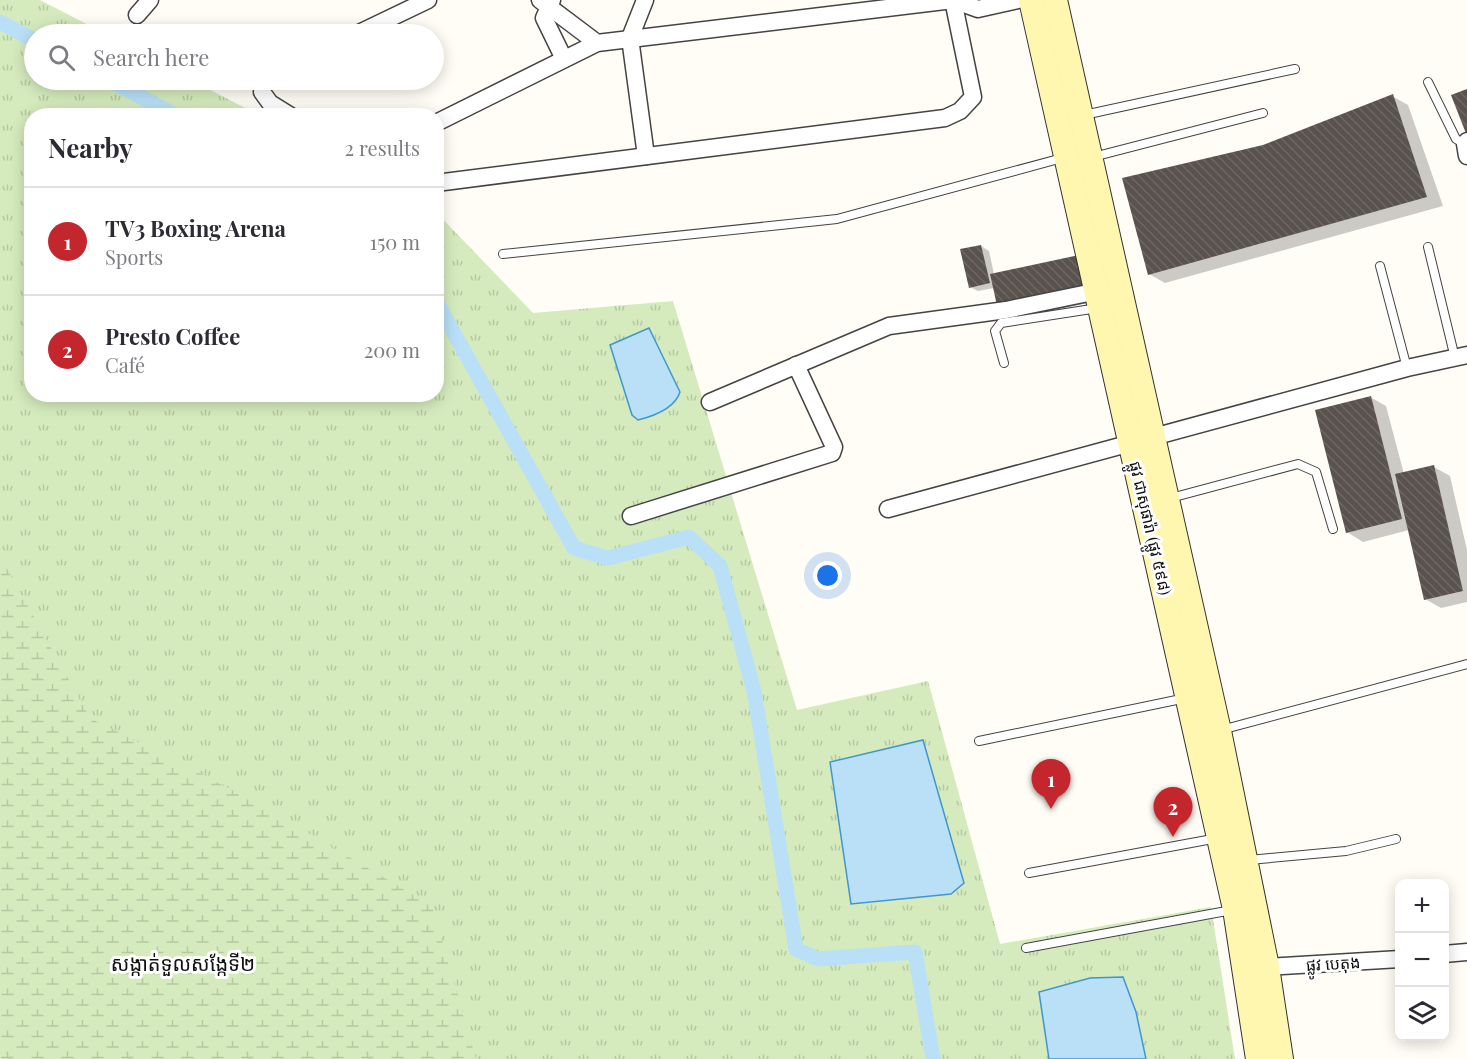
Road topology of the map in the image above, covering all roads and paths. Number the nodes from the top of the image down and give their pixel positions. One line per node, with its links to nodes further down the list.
1 (150, 0): 9 (street)
2 (428, 0): 10 (street)
3 (645, 0): 11 (street)
4 (954, 0): 5 (street); 11 (street); 22 (street)
5 (1018, 0)
6 (1031, 0): 19 (main road, ផ្លូវ ជាសុផារ៉ា (ផ្លូវ ៥៩៨))
7 (1055, 0): 19 (main road, ផ្លូវ ជាសុផារ៉ា (ផ្លូវ ៥៩៨))
8 (547, 2): 12 (street); 13 (street)
9 (136, 15)
10 (378, 24)
11 (630, 38): 12 (street); 22 (street)
12 (597, 43): 13 (street)
13 (564, 59): 20 (street)
14 (1295, 69): 19 (lane)
15 (1428, 82): 21 (lane)
16 (262, 90): 17 (street)
17 (278, 108)
18 (1263, 113): 23 (lane)
19 (1069, 118): 23 (main road, ផ្លូវ ជាសុផារ៉ា (ផ្លូវ ៥៩៨))
20 (444, 119)
21 (1466, 147)
22 (646, 156): 24 (street)
23 (1078, 157): 25 (main road, ផ្លូវ ជាសុផារ៉ា (ផ្លូវ ៥៩៨)); 27 (lane)
24 (444, 182)
25 (1089, 204): 29 (main road, ផ្លូវ ជាសុផារ៉ា (ផ្លូវ ៥៩៨)); 35 (main road, ផ្លូវ ជាសុផារ៉ា (ផ្លូវ ៥៩៨))
26 (1428, 248): 30 (lane)
27 (503, 254)
28 (1380, 266): 33 (lane)
29 (1099, 299): 31 (lane); 32 (street); 35 (main road, ផ្លូវ ជាសុផារ៉ា (ផ្លូវ ៥៩៨))
30 (1461, 356): 33 (street)
31 (1004, 363)
32 (796, 365): 34 (street); 38 (street)
33 (1407, 368): 35 (street)
34 (710, 402)
35 (1142, 439): 36 (main road, ផ្លូវ ជាសុផារ៉ា (ផ្លូវ ៥៩៨)); 37 (street); 41 (main road, ផ្លូវ ជាសុផារ៉ា (ផ្លូវ ៥៩៨))
36 (1167, 499): 39 (lane); 42 (main road, ផ្លូវ ជាសុផារ៉ា (ផ្លូវ ៥៩៨))
37 (888, 509)
38 (631, 516)
39 (1333, 529)
40 (1467, 664): 42 (lane)
41 (1189, 697): 43 (lane); 44 (main road, ផ្លូវ ជាសុផារ៉ា (ផ្លូវ ៥៩៨))
42 (1219, 731): 44 (main road, ផ្លូវ ជាសុផារ៉ា (ផ្លូវ ៥៩៨))
43 (979, 741)
44 (1218, 781): 45 (main road, ផ្លូវ ជាសុផារ៉ា (ផ្លូវ ៥៩៨)); 47 (main road, ផ្លូវ ជាសុផារ៉ា (ផ្លូវ ៥៩៨))
45 (1219, 838): 48 (lane); 49 (main road, ផ្លូវ ជាសុផារ៉ា (ផ្លូវ ៥៩៨))
46 (1396, 839): 47 (lane)
47 (1245, 860): 54 (main road, ផ្លូវ ជាសុផារ៉ា (ផ្លូវ ៥៩៨))
48 (1029, 873)
49 (1235, 909): 50 (lane); 55 (main road, ផ្លូវ ជាសុផារ៉ា (ផ្លូវ ៥៩៨))
50 (1026, 948)
51 (1467, 952): 52 (street)
52 (1449, 954)
53 (1395, 959): 54 (street, ផ្លូវ បេតុង)
54 (1267, 967): 56 (main road, ផ្លូវ ជាសុផារ៉ា (ផ្លូវ ៥៩៨))
55 (1258, 1059)
56 (1281, 1059)

